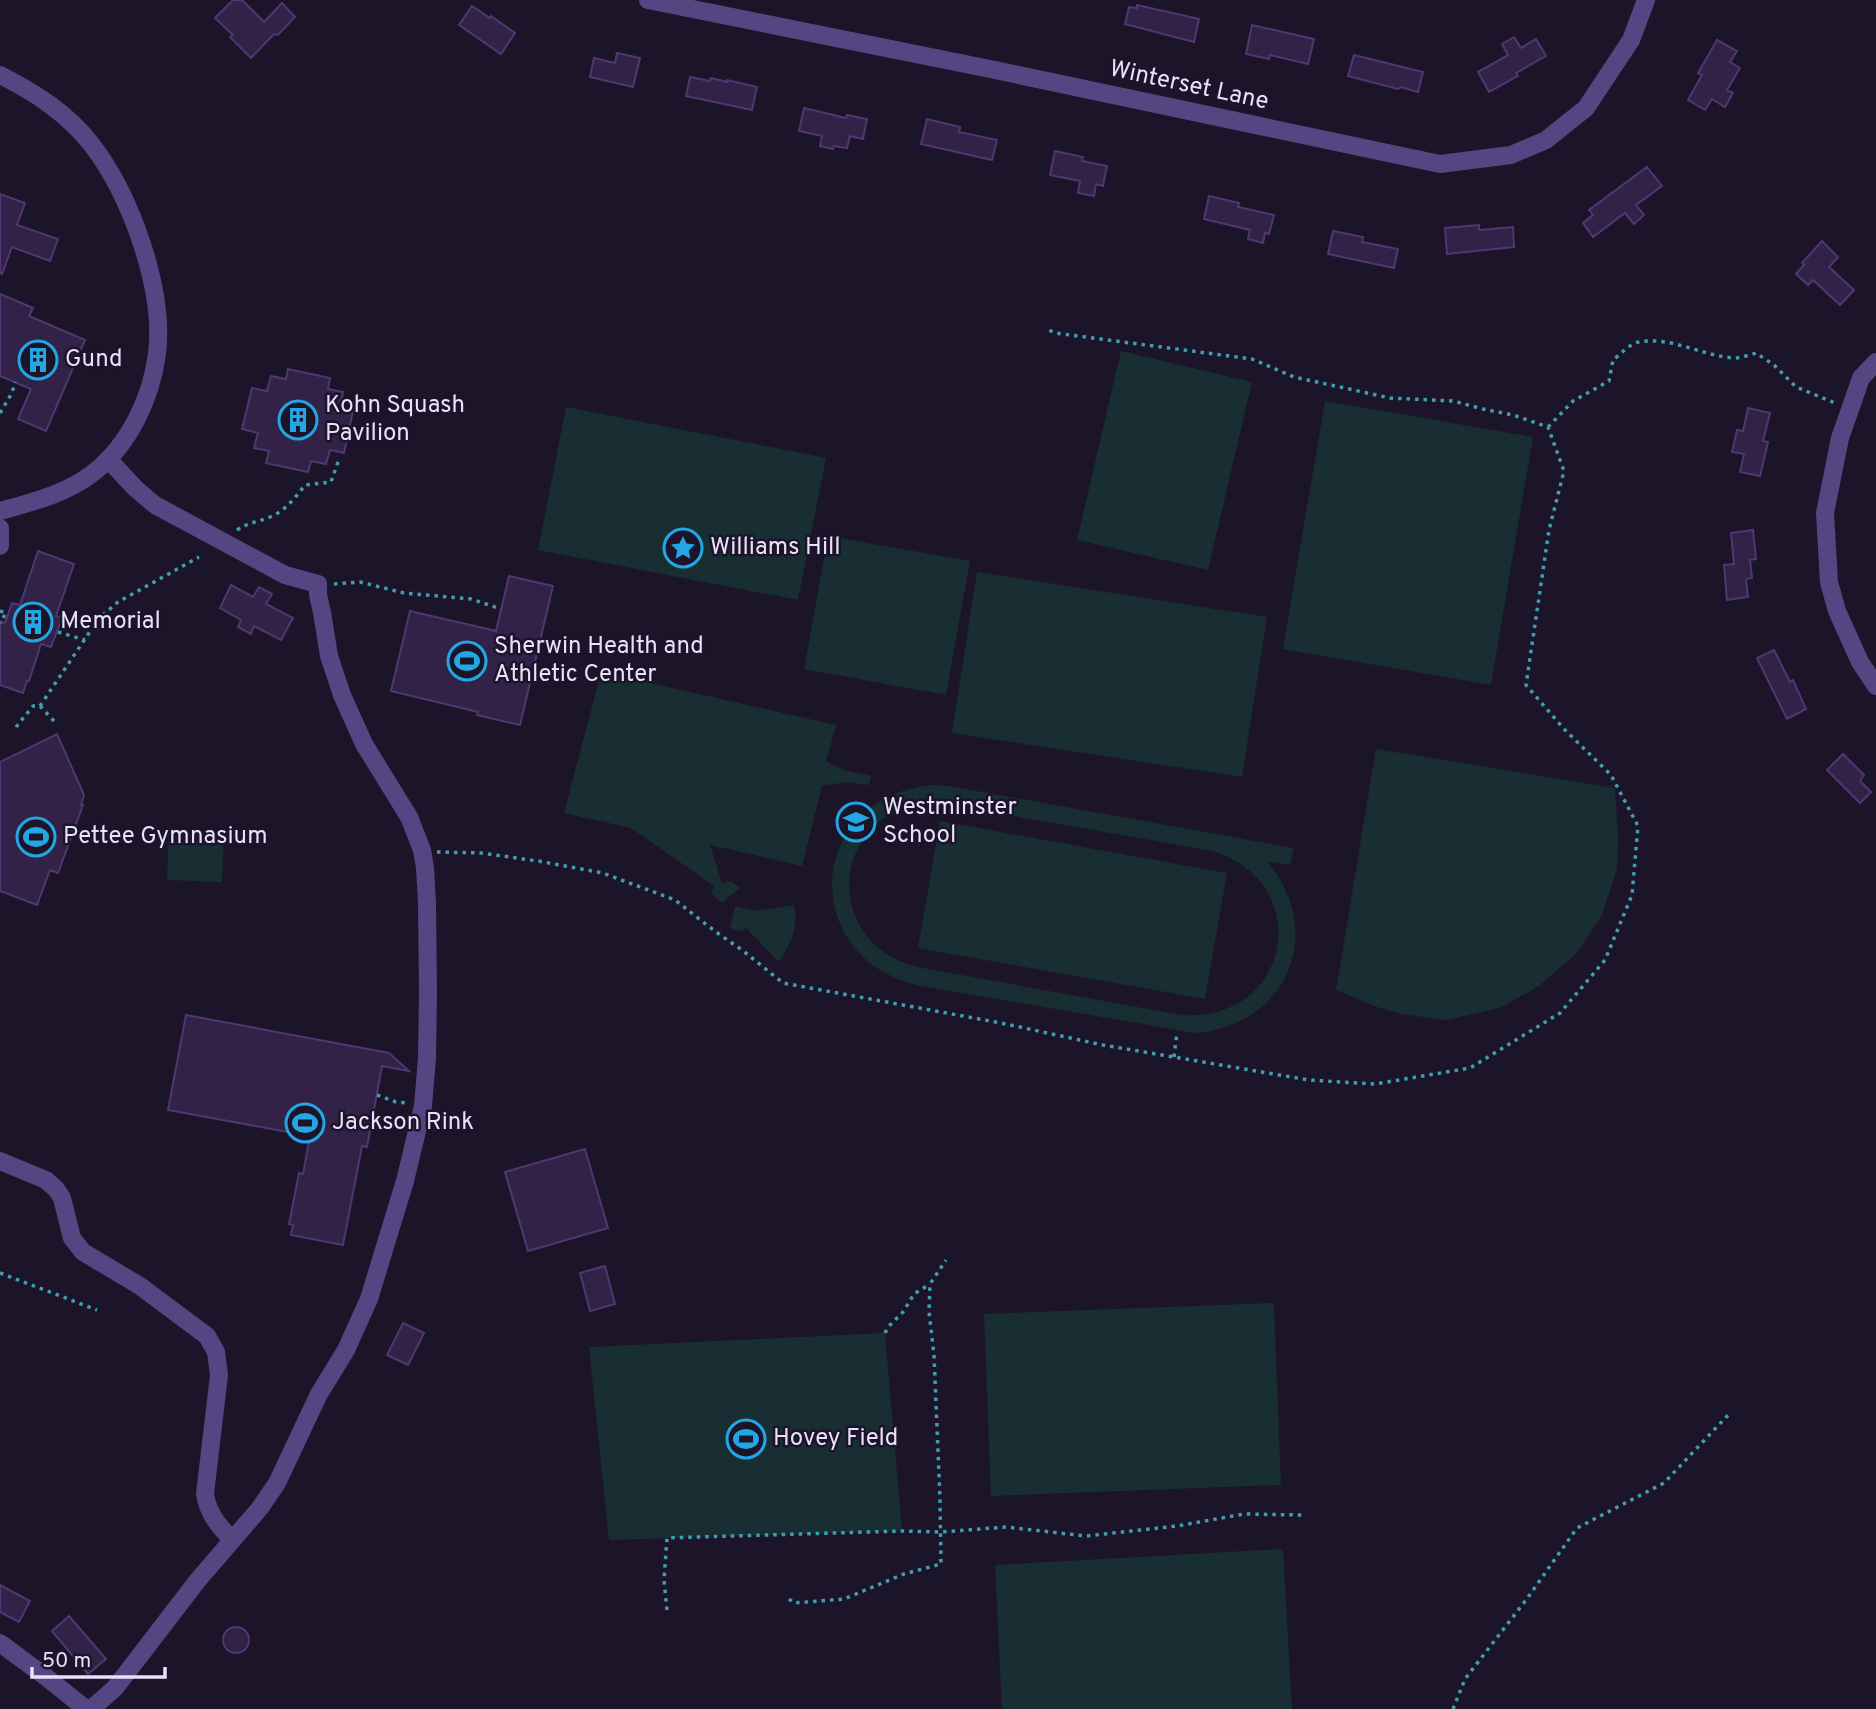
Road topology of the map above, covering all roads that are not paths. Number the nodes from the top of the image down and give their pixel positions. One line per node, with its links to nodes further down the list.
1 (648, 0): 2 (street, Winterset Lane)
2 (1646, 0)
3 (0, 75): 5 (street)
4 (1876, 362): 9 (street)
5 (108, 459): 6 (street); 11 (street)
6 (0, 511)
7 (0, 528): 8 (street)
8 (0, 546)
9 (1876, 686)
10 (0, 1161): 11 (street)
11 (232, 1540): 13 (street)
12 (0, 1643): 13 (street)
13 (89, 1709)

